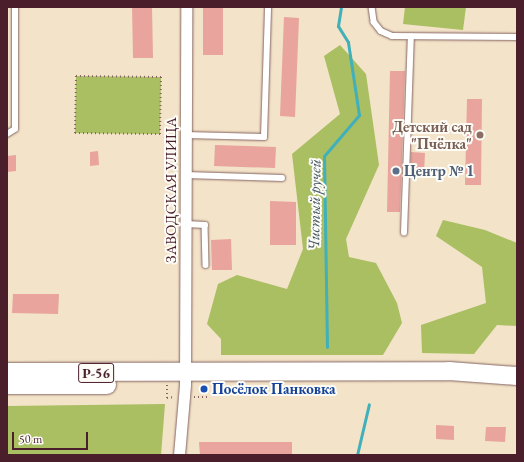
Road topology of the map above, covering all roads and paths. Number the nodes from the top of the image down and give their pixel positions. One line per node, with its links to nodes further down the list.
1 (15, 7): 7 (lane)
2 (186, 7): 9 (street, ЗАВОДСКАЯ УЛИЦА)
3 (268, 7): 9 (lane)
4 (372, 7): 5 (lane)
5 (411, 38): 6 (lane); 13 (lane)
6 (517, 38)
7 (7, 134)
8 (160, 134): 8 (path)
9 (186, 135): 10 (street, ЗАВОДСКАЯ УЛИЦА)
10 (186, 175): 11 (lane); 12 (street, ЗАВОДСКАЯ УЛИЦА)
11 (282, 178)
12 (186, 224): 14 (lane); 17 (street, ЗАВОДСКАЯ УЛИЦА)
13 (404, 233)
14 (206, 265)
15 (7, 372): 17 (main road, Р-56)
16 (516, 376): 17 (main road, Р-56)
17 (185, 379): 18 (main road, Р-56); 19 (street, ЗАВОДСКАЯ УЛИЦА)
18 (7, 385)
19 (179, 455)

